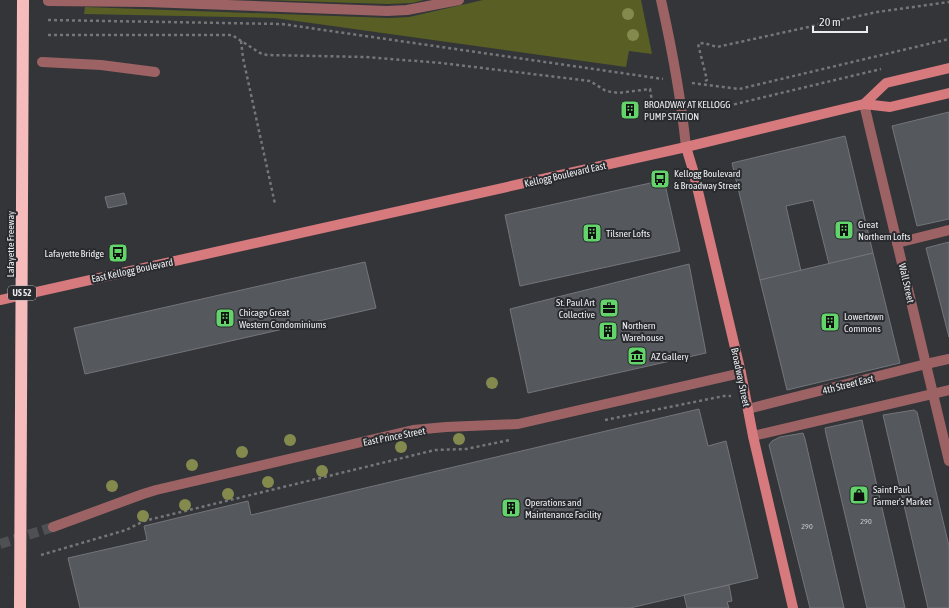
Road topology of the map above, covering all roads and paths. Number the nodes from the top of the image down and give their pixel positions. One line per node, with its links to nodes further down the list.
1 (23, 0): 41 (highway, Lafayette Freeway / US 52)
2 (459, 0): 5 (street)
3 (661, 0): 22 (street)
4 (48, 1): 5 (street)
5 (147, 1)
6 (949, 2): 16 (path)
7 (48, 20): 15 (path)
8 (48, 35): 10 (path)
9 (949, 39): 17 (path)
10 (241, 40): 21 (path); 23 (path)
11 (42, 62): 14 (street)
12 (888, 67): 20 (path)
13 (949, 68): 19 (main road)
14 (155, 72)
15 (625, 73)
16 (705, 81)
17 (716, 87)
18 (949, 93): 19 (main road, Kellogg Boulevard East)
19 (864, 104): 22 (main road, Kellogg Boulevard East); 26 (street, Wall Street)
20 (711, 105)
21 (655, 119)
22 (686, 147): 25 (main road, Kellogg Boulevard East); 30 (main road, Broadway Street)
23 (275, 204)
24 (949, 230): 26 (street)
25 (264, 241): 27 (main road, East Kellogg Boulevard)
26 (897, 242): 29 (street, Wall Street)
27 (0, 300)
28 (949, 359): 29 (street, 4th Street East)
29 (926, 364): 32 (street, Wall Street); 34 (street, 4th Street East)
30 (741, 373): 33 (main road, Broadway Street); 39 (street, East Prince Street)
31 (949, 390): 32 (street)
32 (933, 394): 36 (street); 38 (street, Wall Street)
33 (746, 397): 34 (main road, Broadway Street); 35 (path)
34 (748, 409): 36 (main road, Broadway Street)
35 (604, 420)
36 (753, 436): 42 (main road, Broadway Street)
37 (512, 439): 40 (path)
38 (949, 461)
39 (53, 527)
40 (41, 555)
41 (22, 608)
42 (793, 608)

